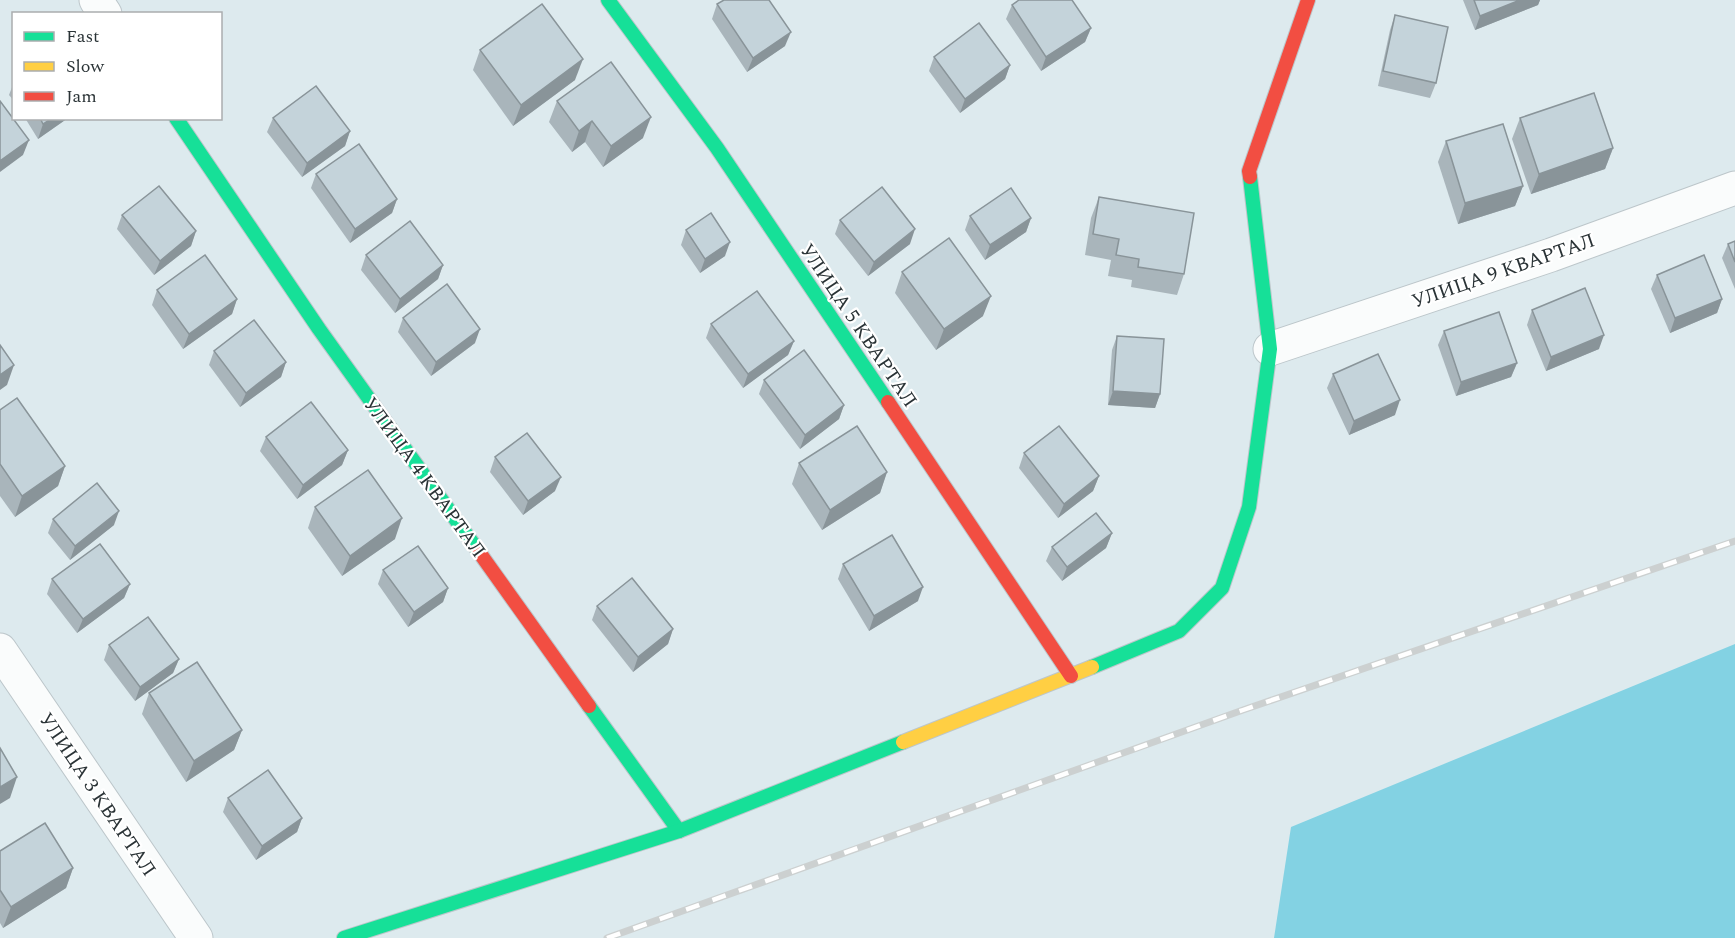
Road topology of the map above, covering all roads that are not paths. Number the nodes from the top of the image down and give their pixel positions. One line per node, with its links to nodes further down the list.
1 (608, 0): 7 (street, УЛИЦА 5 КВАРТАЛ)
2 (1308, 0): 5 (street)
3 (177, 120): 8 (street, УЛИЦА 4 КВАРТАЛ)
4 (1735, 188): 5 (street, УЛИЦА 9 КВАРТАЛ)
5 (1270, 349): 7 (street)
6 (0, 650): 9 (street, УЛИЦА 3 КВАРТАЛ)
7 (1071, 676): 8 (street)
8 (679, 831): 10 (street)
9 (196, 938)
10 (344, 938)

